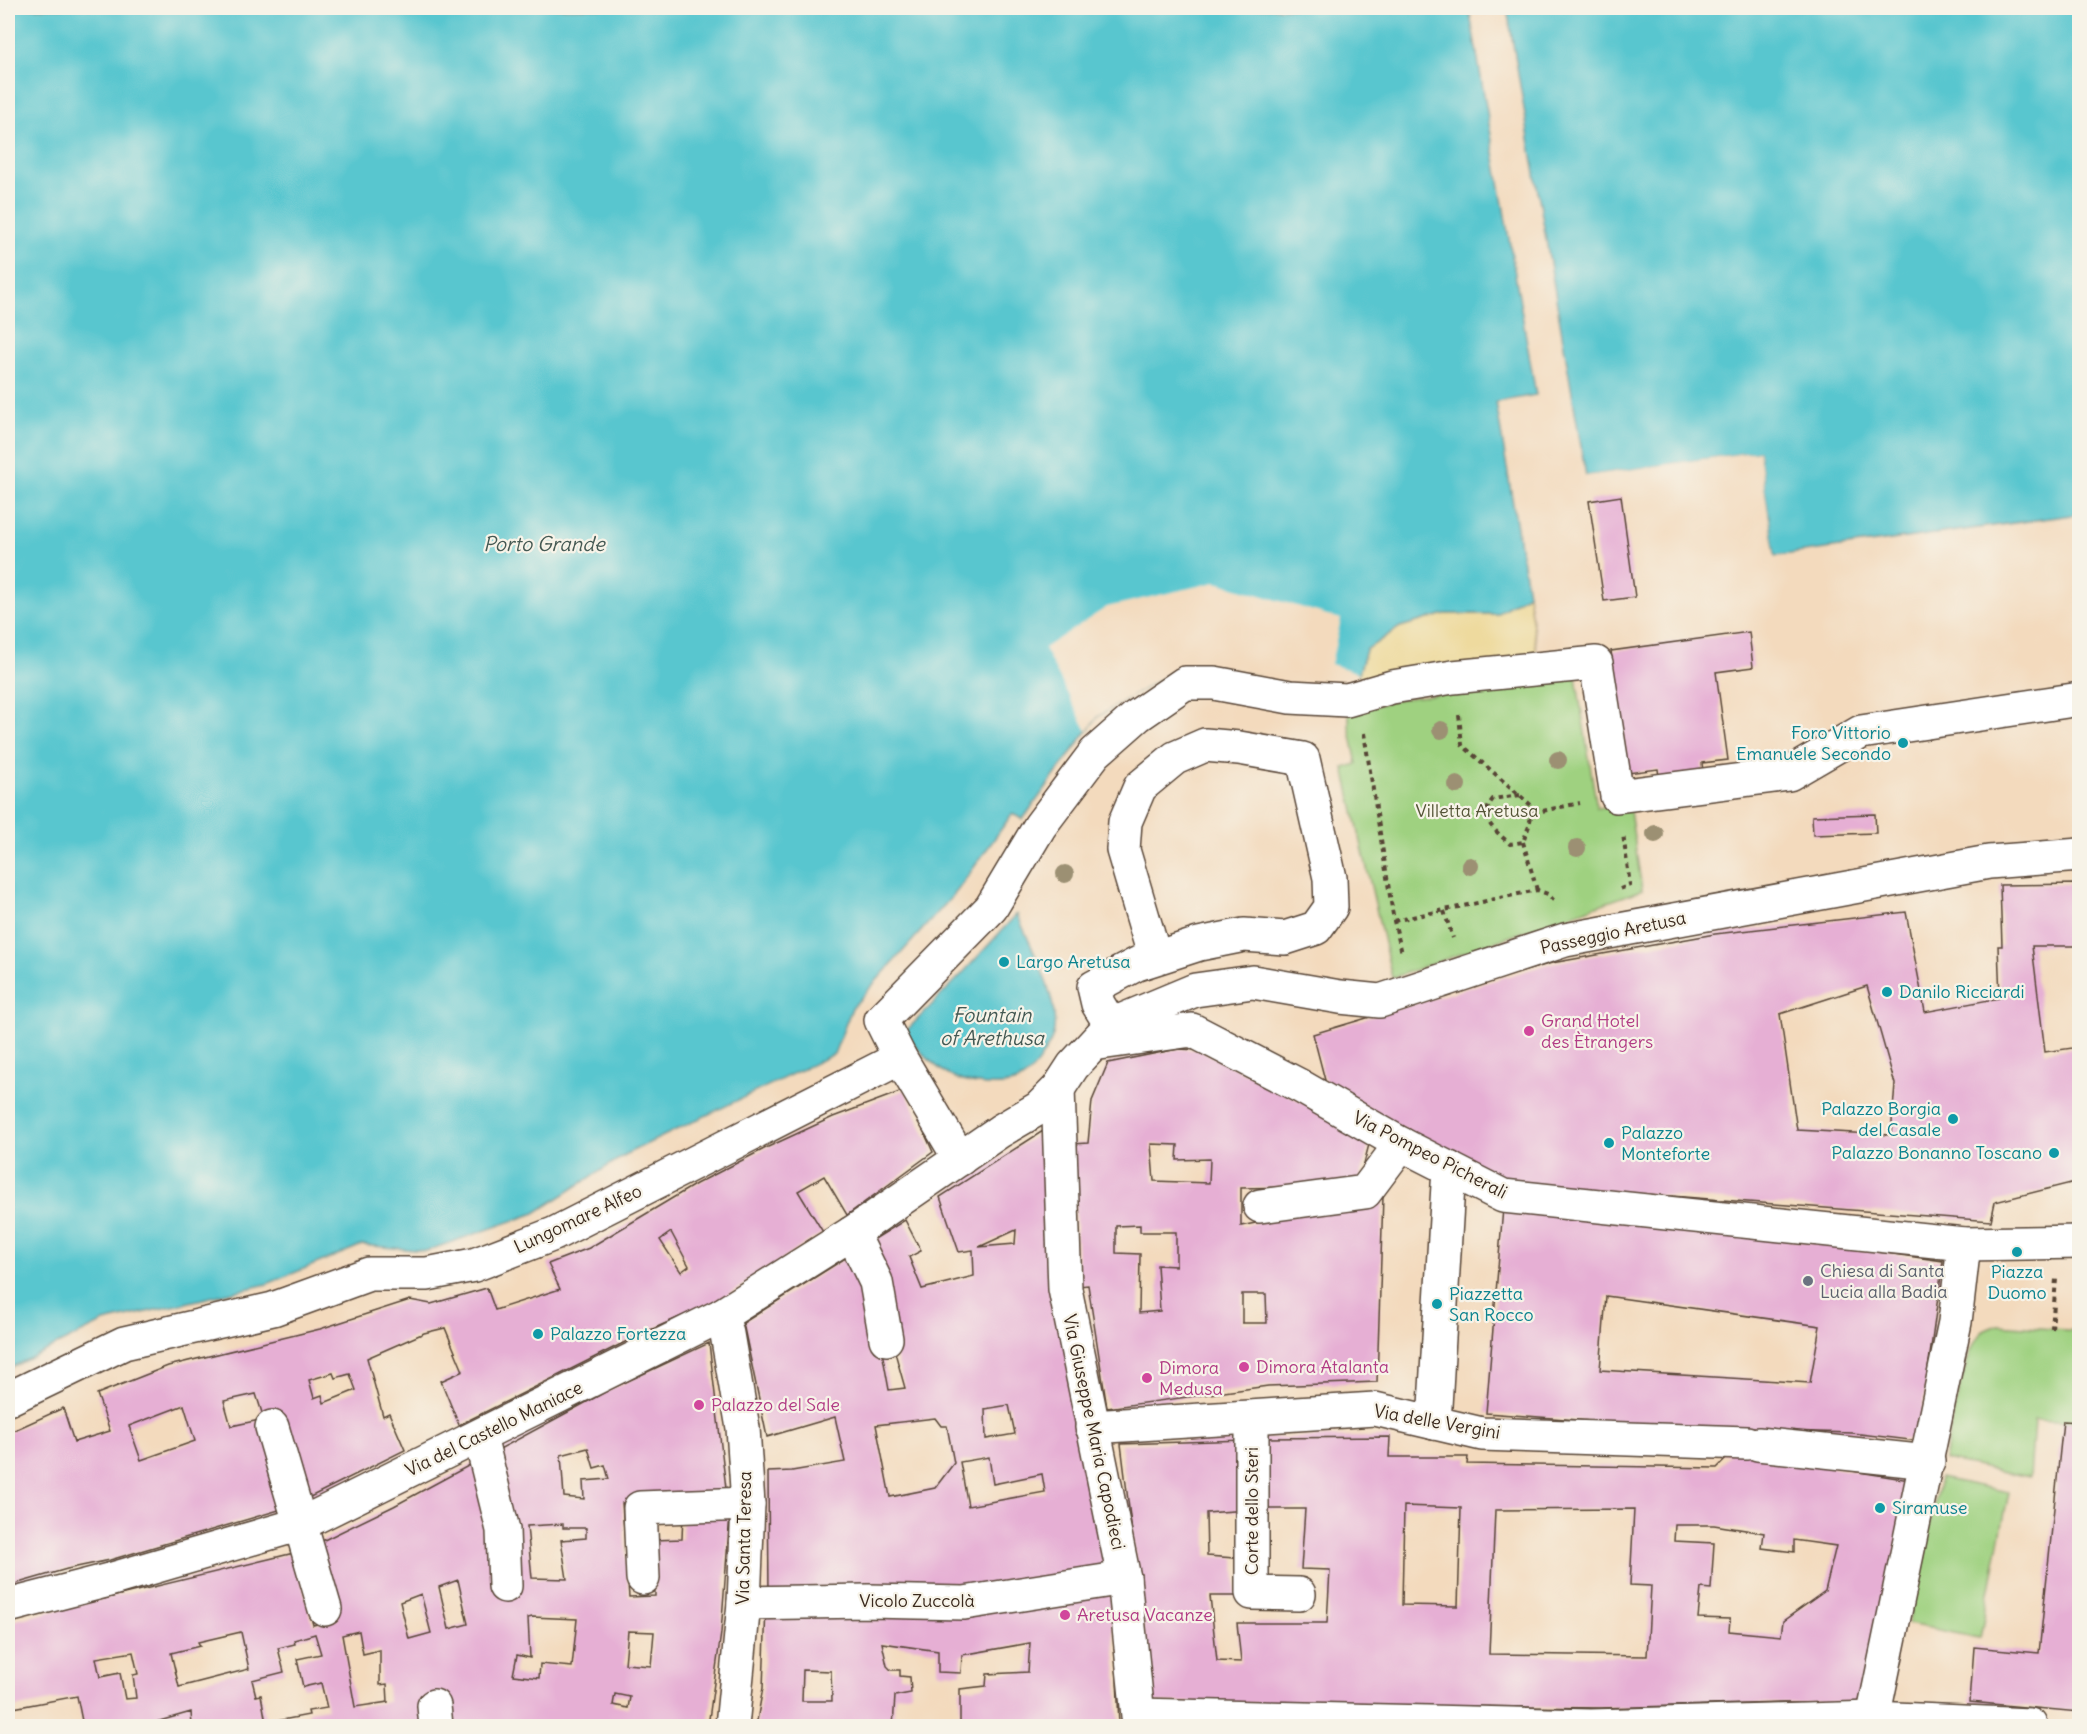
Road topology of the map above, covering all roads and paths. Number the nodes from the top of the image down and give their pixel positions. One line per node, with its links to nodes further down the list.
1 (1453, 677): 2 (street); 4 (path); 5 (street)
2 (1392, 687): 13 (path); 18 (street)
3 (2079, 699): 5 (street)
4 (1521, 795): 6 (path); 7 (path)
5 (1617, 796): 6 (path); 10 (path)
6 (1533, 807): 7 (path)
7 (1523, 843): 9 (path)
8 (2079, 855): 17 (street, Passeggio Aretusa)
9 (1537, 890): 11 (path); 12 (path)
10 (1610, 892)
11 (1444, 911): 13 (path); 14 (path)
12 (1559, 911)
13 (1394, 921): 16 (path)
14 (1454, 939)
15 (1155, 958): 15 (street); 17 (street)
16 (1404, 959)
17 (1103, 1035): 19 (street, Via del Castello Maniace); 20 (street, Via Pompeo Picherali)
18 (896, 1060): 21 (street); 30 (street, Lungomare Alfeo)
19 (1058, 1089): 21 (street, Via del Castello Maniace); 34 (street, Via Giuseppe Maria Capodieci)
20 (1401, 1144): 22 (street, Via Pompeo Picherali); 23 (street)
21 (952, 1164): 24 (street, Via del Castello Maniace)
22 (1449, 1168): 26 (street, Via Pompeo Picherali); 32 (street)
23 (1260, 1206)
24 (852, 1233): 27 (street, Via del Castello Maniace); 29 (street)
25 (2069, 1242): 26 (street); 28 (path)
26 (1964, 1244): 36 (street)
27 (722, 1315): 35 (street, Via del Castello Maniace); 37 (street, Via Santa Teresa)
28 (2052, 1329)
29 (886, 1339)
30 (8, 1399)
31 (1252, 1418): 32 (street, Via delle Vergini); 34 (street, Via delle Vergini); 42 (street, Corte dello Steri)
32 (1434, 1423): 36 (street, Via delle Vergini)
33 (272, 1427): 38 (street)
34 (1092, 1427): 40 (street, Via Giuseppe Maria Capodieci)
35 (480, 1436): 38 (street, Via del Castello Maniace); 41 (street)
36 (1928, 1462): 46 (street)
37 (748, 1504): 39 (street); 43 (street, Via Santa Teresa)
38 (301, 1524): 44 (street, Via del Castello Maniace); 45 (street)
39 (643, 1578)
40 (1124, 1578): 43 (street, Vicolo Zuccolà); 47 (street, Via Giuseppe Maria Capodieci)
41 (505, 1586)
42 (1299, 1594)
43 (744, 1603): 48 (street, Via Santa Teresa)
44 (8, 1606)
45 (325, 1609)
46 (1873, 1718): 47 (street); 49 (street)
47 (1139, 1721)
48 (732, 1726)
49 (2030, 1726)

